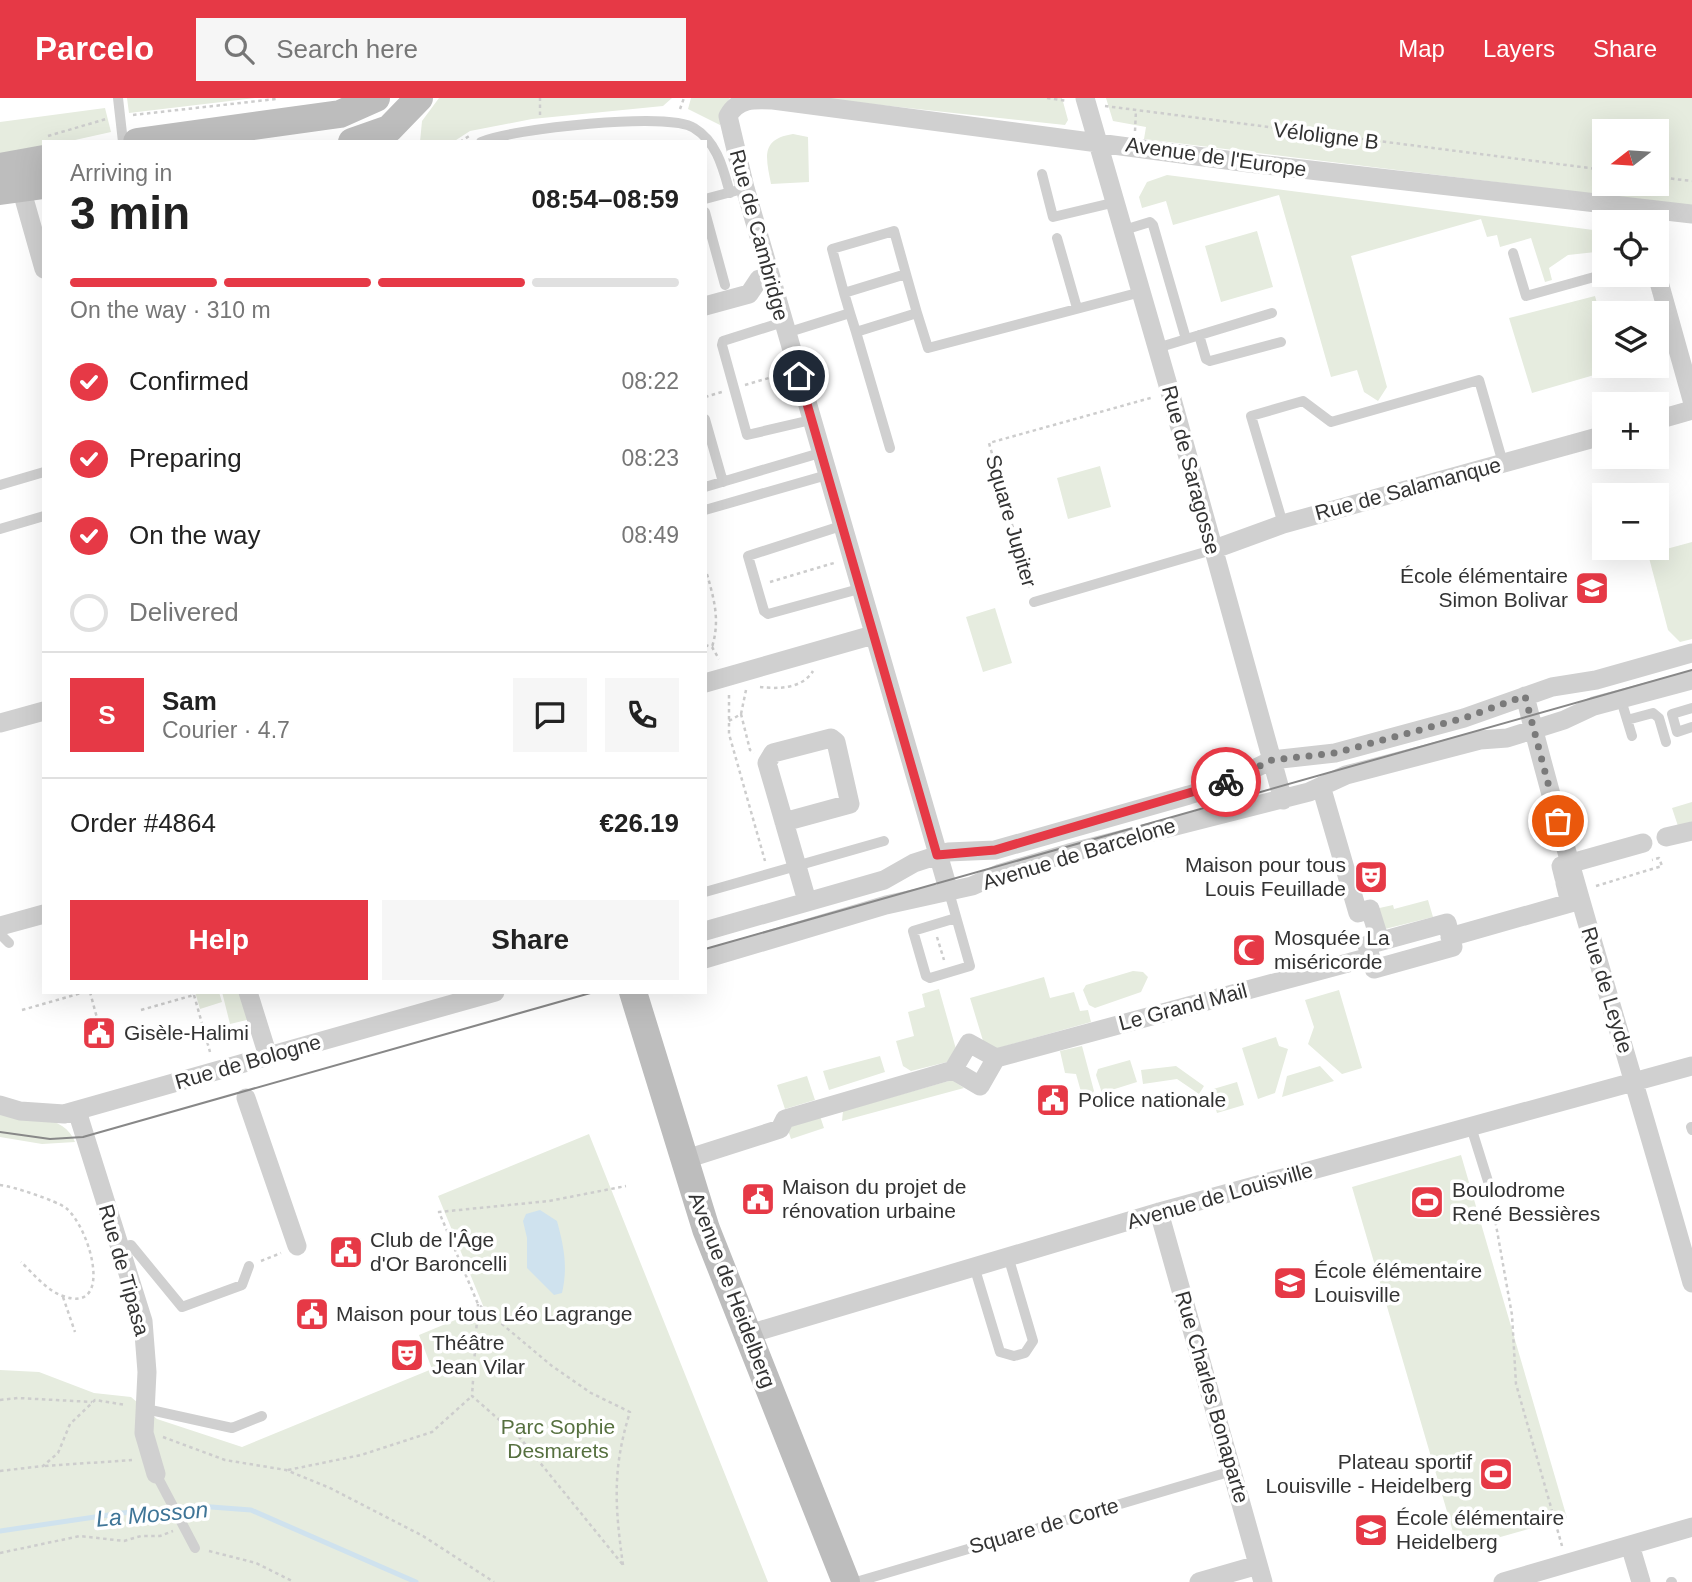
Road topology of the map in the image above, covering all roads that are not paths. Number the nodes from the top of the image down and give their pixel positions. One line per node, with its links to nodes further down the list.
1 (118, 98): 6 (lane)
2 (419, 98): 5 (street)
3 (1086, 101): 10 (street, Rue de Saragosse)
4 (740, 102): 10 (street, Avenue de l'Europe); 16 (street, Rue de Cambridge)
5 (386, 118): 7 (street); 8 (street)
6 (123, 140)
7 (152, 140)
8 (355, 140)
9 (488, 140): 16 (lane)
10 (1097, 141): 18 (street, Rue de Saragosse); 19 (street, Avenue de l'Europe)
11 (42, 159): 12 (street)
12 (0, 167)
13 (42, 170): 15 (street)
14 (1042, 174): 18 (lane)
15 (22, 188): 26 (street)
16 (737, 190): 17 (lane); 28 (street, Rue de Cambridge)
17 (707, 198)
18 (1116, 202): 23 (street, Rue de Saragosse)
19 (1602, 210)
20 (1692, 214): 21 (street, Avenue de l'Europe)
21 (1669, 215)
22 (707, 219): 30 (lane)
23 (1124, 230): 32 (street, Rue de Saragosse); 42 (lane)
24 (1057, 238): 35 (lane)
25 (1513, 253): 29 (lane)
26 (42, 262)
27 (906, 274): 33 (lane); 33 (lane); 37 (lane)
28 (771, 276): 34 (street); 39 (street, Rue de Cambridge)
29 (1592, 278)
30 (725, 285)
31 (1660, 287): 45 (street)
32 (1141, 292): 35 (lane); 44 (street, Rue de Saragosse)
33 (844, 293): 36 (lane)
34 (707, 305)
35 (1077, 308): 37 (lane)
36 (850, 313): 39 (lane); 40 (lane)
37 (917, 313): 40 (lane)
38 (1272, 313): 41 (lane)
39 (785, 327): 48 (street, Rue de Cambridge); 48 (lane)
40 (856, 332): 51 (lane)
41 (1199, 335): 42 (lane); 43 (lane)
42 (1186, 339): 44 (lane)
43 (1281, 342)
44 (1157, 348): 64 (street, Rue de Saragosse)
45 (1692, 400)
46 (1692, 410): 47 (street)
47 (1669, 417)
48 (811, 420): 52 (street, Rue de Cambridge)
49 (707, 426): 56 (lane)
50 (1592, 439): 53 (street, Rue de Salamanque)
51 (890, 448)
52 (820, 453): 55 (street, Rue de Cambridge); 56 (lane)
53 (1503, 463): 61 (street, Rue de Salamanque); 61 (lane)
54 (42, 473): 57 (lane)
55 (827, 475): 59 (lane); 62 (street, Rue de Cambridge)
56 (723, 482): 58 (lane)
57 (0, 485)
58 (707, 486)
59 (707, 509)
60 (42, 517): 63 (lane)
61 (1283, 524): 64 (street, Rue de Salamanque)
62 (841, 526): 65 (street, Rue de Cambridge); 65 (lane)
63 (0, 529)
64 (1212, 550): 66 (lane, Square Jupiter); 81 (street, Rue de Saragosse)
65 (859, 589): 67 (street, Rue de Cambridge)
66 (1034, 602)
67 (873, 635): 70 (street); 89 (street, Rue de Cambridge)
68 (1692, 653): 71 (street, Avenue de Barcelone)
69 (1692, 680): 72 (street, Avenue de Barcelone)
70 (714, 681)
71 (1525, 696): 78 (street, Rue de Leyde); 81 (street, Avenue de Barcelone)
72 (1621, 699): 75 (lane); 78 (street, Avenue de Barcelone)
73 (1692, 708): 77 (lane)
74 (42, 711): 76 (street)
75 (1627, 720): 79 (lane); 80 (lane)
76 (0, 723)
77 (1692, 727)
78 (1533, 730): 82 (street, Avenue de Barcelone); 109 (street, Rue de Leyde)
79 (1632, 736)
80 (1666, 742)
81 (1272, 760): 83 (street, Rue de Saragosse); 89 (street, Avenue de Barcelone)
82 (1321, 786): 83 (street, Avenue de Barcelone); 100 (street)
83 (1283, 800): 92 (street, Avenue de Barcelone)
84 (784, 821): 84 (street); 90 (street)
85 (1692, 831): 86 (street)
86 (1666, 837)
87 (884, 841): 90 (lane)
88 (1643, 844): 99 (street, Le Grand Mail, bridge)
89 (937, 855): 92 (street); 93 (street, Avenue de Barcelone)
90 (797, 866): 91 (lane); 93 (street)
91 (707, 891)
92 (949, 892): 95 (lane); 101 (street, Avenue de Barcelone)
93 (807, 901): 96 (street, Avenue de Barcelone)
94 (42, 915): 98 (street)
95 (956, 918): 95 (lane)
96 (707, 930)
97 (0, 934): 98 (lane)
98 (5, 934)
99 (1450, 937): 100 (street, Le Grand Mail); 100 (street, Le Grand Mail)
100 (1375, 949): 106 (street, Le Grand Mail)
101 (707, 957)
102 (249, 994): 105 (street)
103 (488, 994): 105 (street, Rue de Bologne)
104 (634, 994): 114 (street, Avenue de Heidelberg)
105 (268, 1056): 112 (street, Rue de Bologne)
106 (996, 1058): 108 (street); 108 (street)
107 (1692, 1066): 109 (street, Avenue de Louisville)
108 (953, 1070): 114 (street)
109 (1636, 1082): 113 (street, Avenue de Louisville); 122 (street, Rue de Leyde)
110 (246, 1098): 117 (street)
111 (0, 1105): 112 (street, Rue de Bologne)
112 (77, 1111): 118 (street, Rue de Tipasa)
113 (1471, 1127): 115 (lane); 116 (street, Avenue de Louisville)
114 (683, 1160): 123 (street, Avenue de Heidelberg)
115 (1492, 1194)
116 (1159, 1212): 119 (street, Avenue de Louisville); 126 (street, Rue Charles Bonaparte)
117 (297, 1246)
118 (121, 1247): 120 (lane); 124 (street, Rue de Tipasa)
119 (1008, 1256): 121 (street, Avenue de Louisville); 121 (lane)
120 (249, 1266)
121 (974, 1266): 123 (street, Avenue de Louisville)
122 (1692, 1283)
123 (749, 1334): 132 (street, Avenue de Heidelberg)
124 (146, 1409): 125 (lane); 127 (street, Rue de Tipasa)
125 (261, 1416)
126 (1233, 1471): 131 (street, Rue Charles Bonaparte); 133 (lane, Square de Corte)
127 (156, 1474): 130 (lane)
128 (1692, 1527): 129 (street)
129 (1630, 1545): 135 (street); 136 (street)
130 (195, 1548)
131 (1261, 1574): 134 (street)
132 (846, 1582)
133 (856, 1582)
134 (1199, 1582)
135 (1503, 1582)
136 (1641, 1582)

